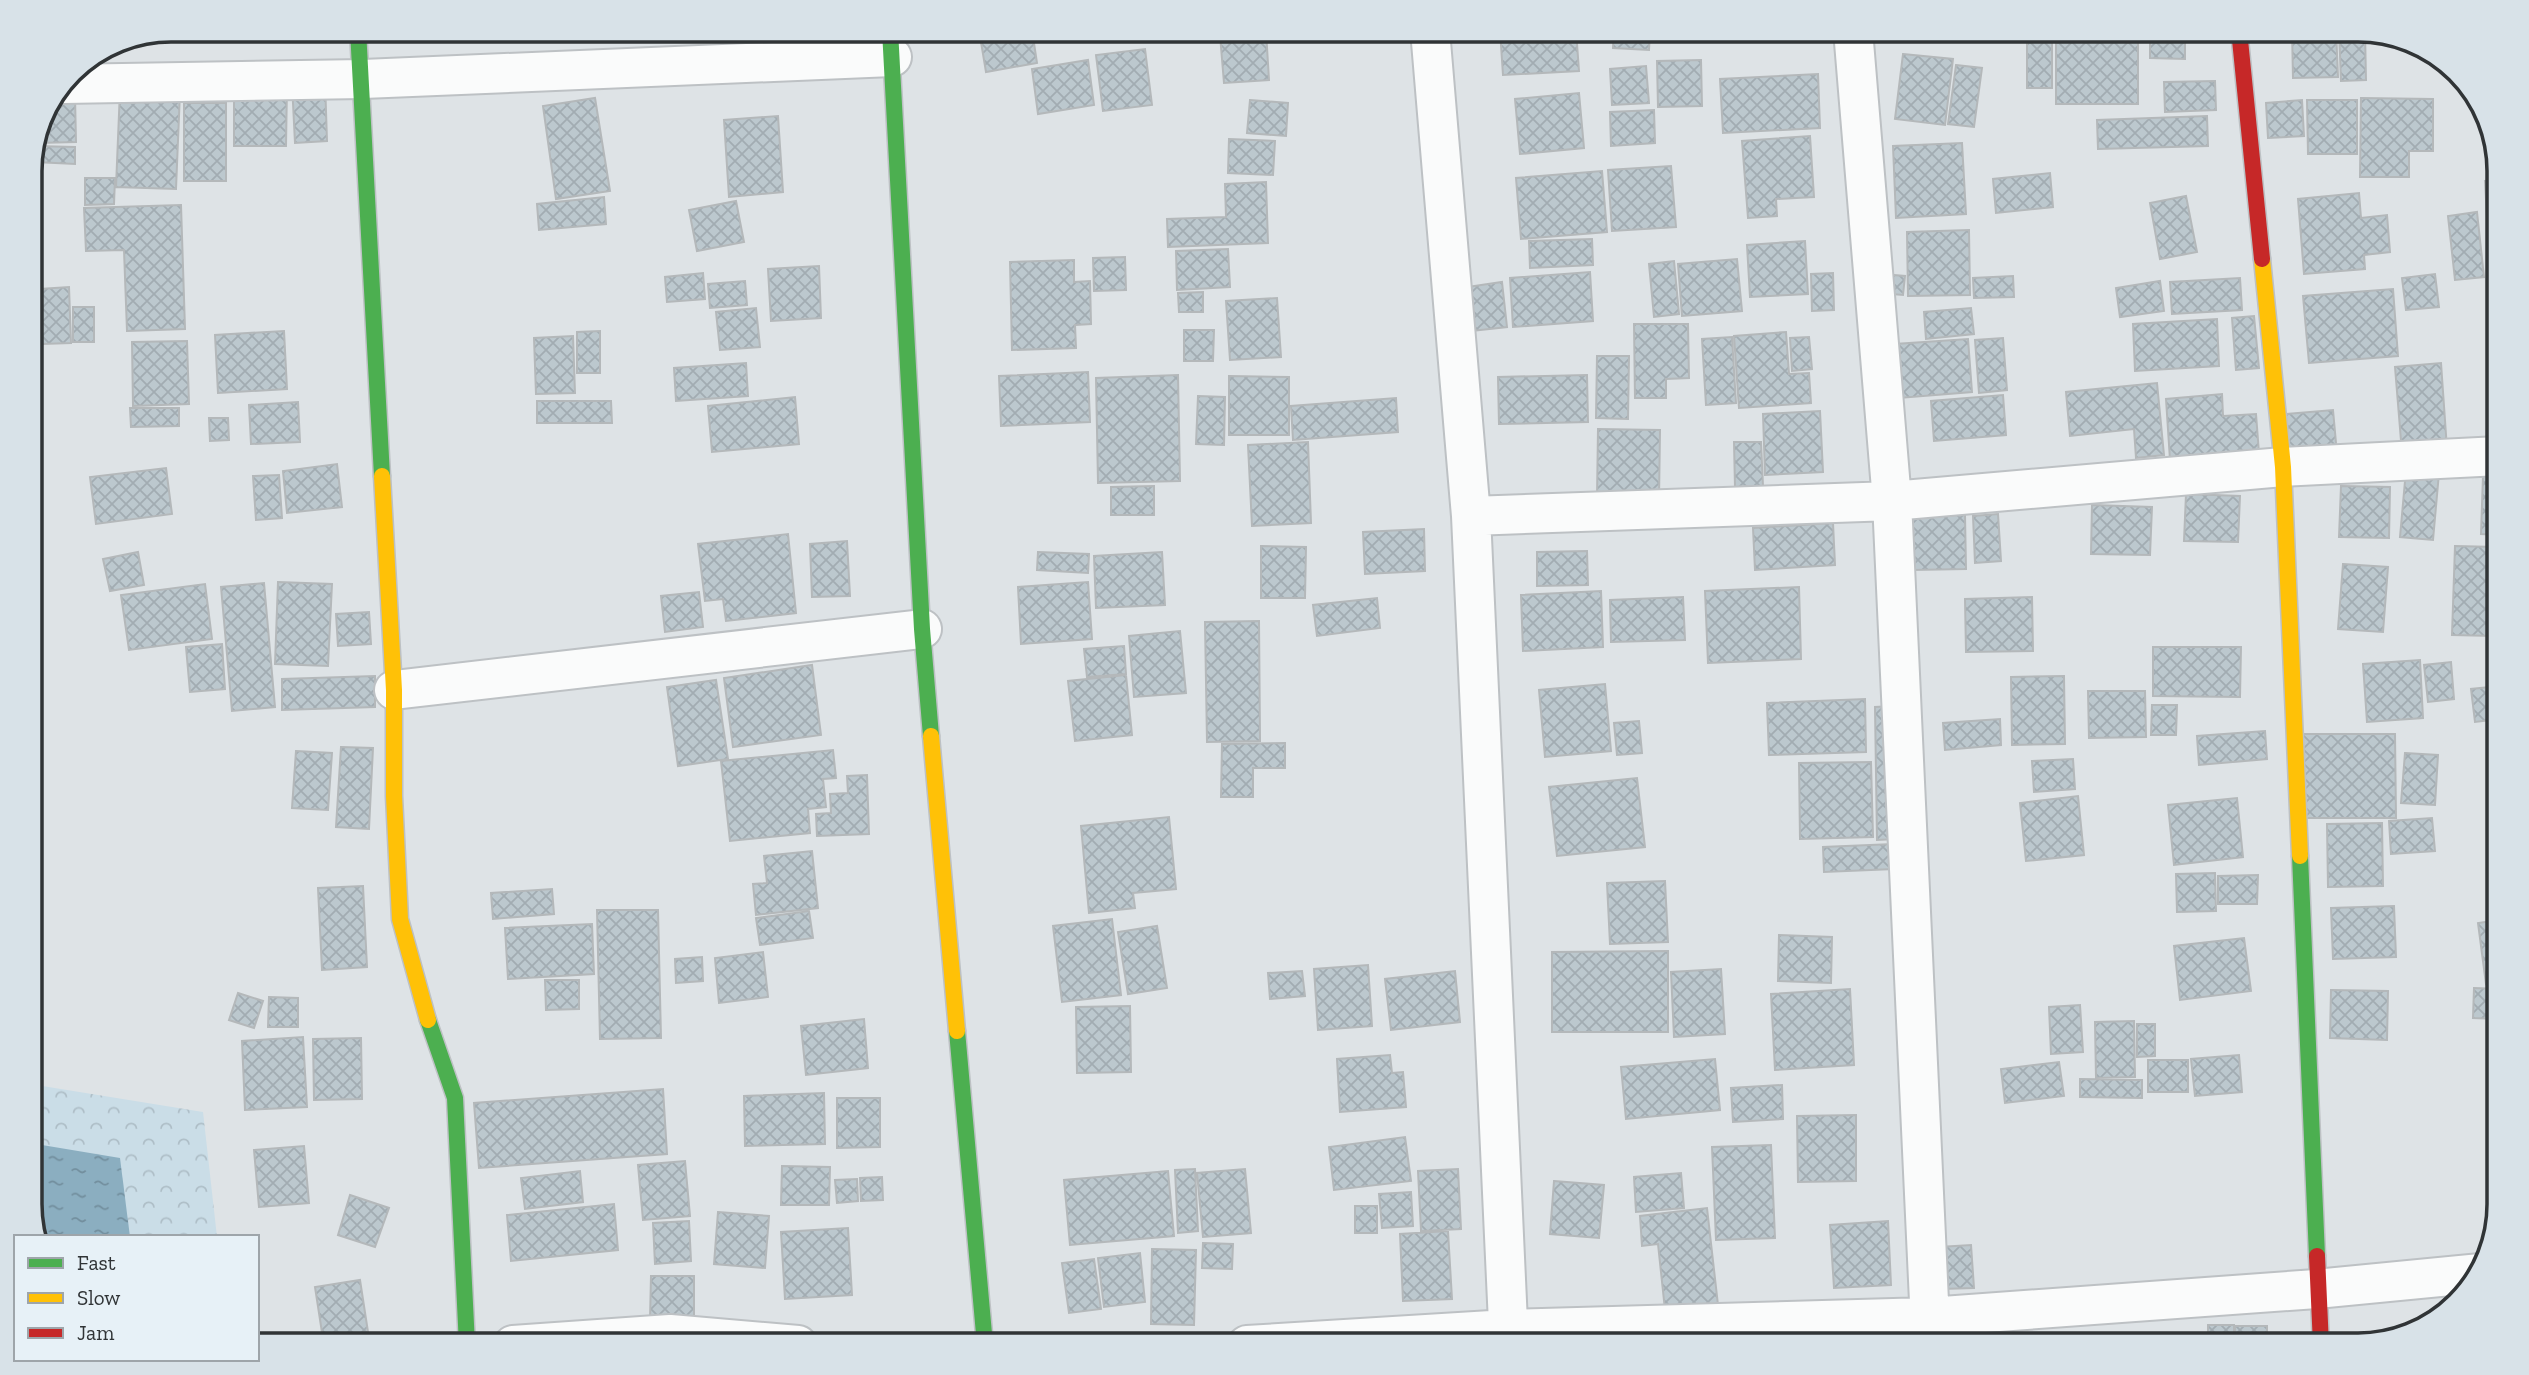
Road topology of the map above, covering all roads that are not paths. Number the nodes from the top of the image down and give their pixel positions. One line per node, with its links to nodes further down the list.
1 (359, 42): 6 (street)
2 (1431, 42): 11 (street)
3 (1854, 42): 10 (street)
4 (2240, 42): 9 (street)
5 (891, 43): 6 (street); 12 (street)
6 (363, 79): 7 (street); 13 (street)
7 (78, 83)
8 (2487, 457): 9 (street)
9 (2283, 467): 10 (street); 15 (street)
10 (1892, 501): 11 (street); 16 (street)
11 (1471, 516): 19 (street)
12 (922, 629): 13 (street); 18 (street)
13 (394, 690): 17 (street)
14 (2466, 1274): 15 (street)
15 (2316, 1289): 16 (street); 21 (street)
16 (1930, 1331): 20 (street)
17 (466, 1333)
18 (984, 1333)
19 (1509, 1333)
20 (1790, 1333)
21 (2320, 1333)

